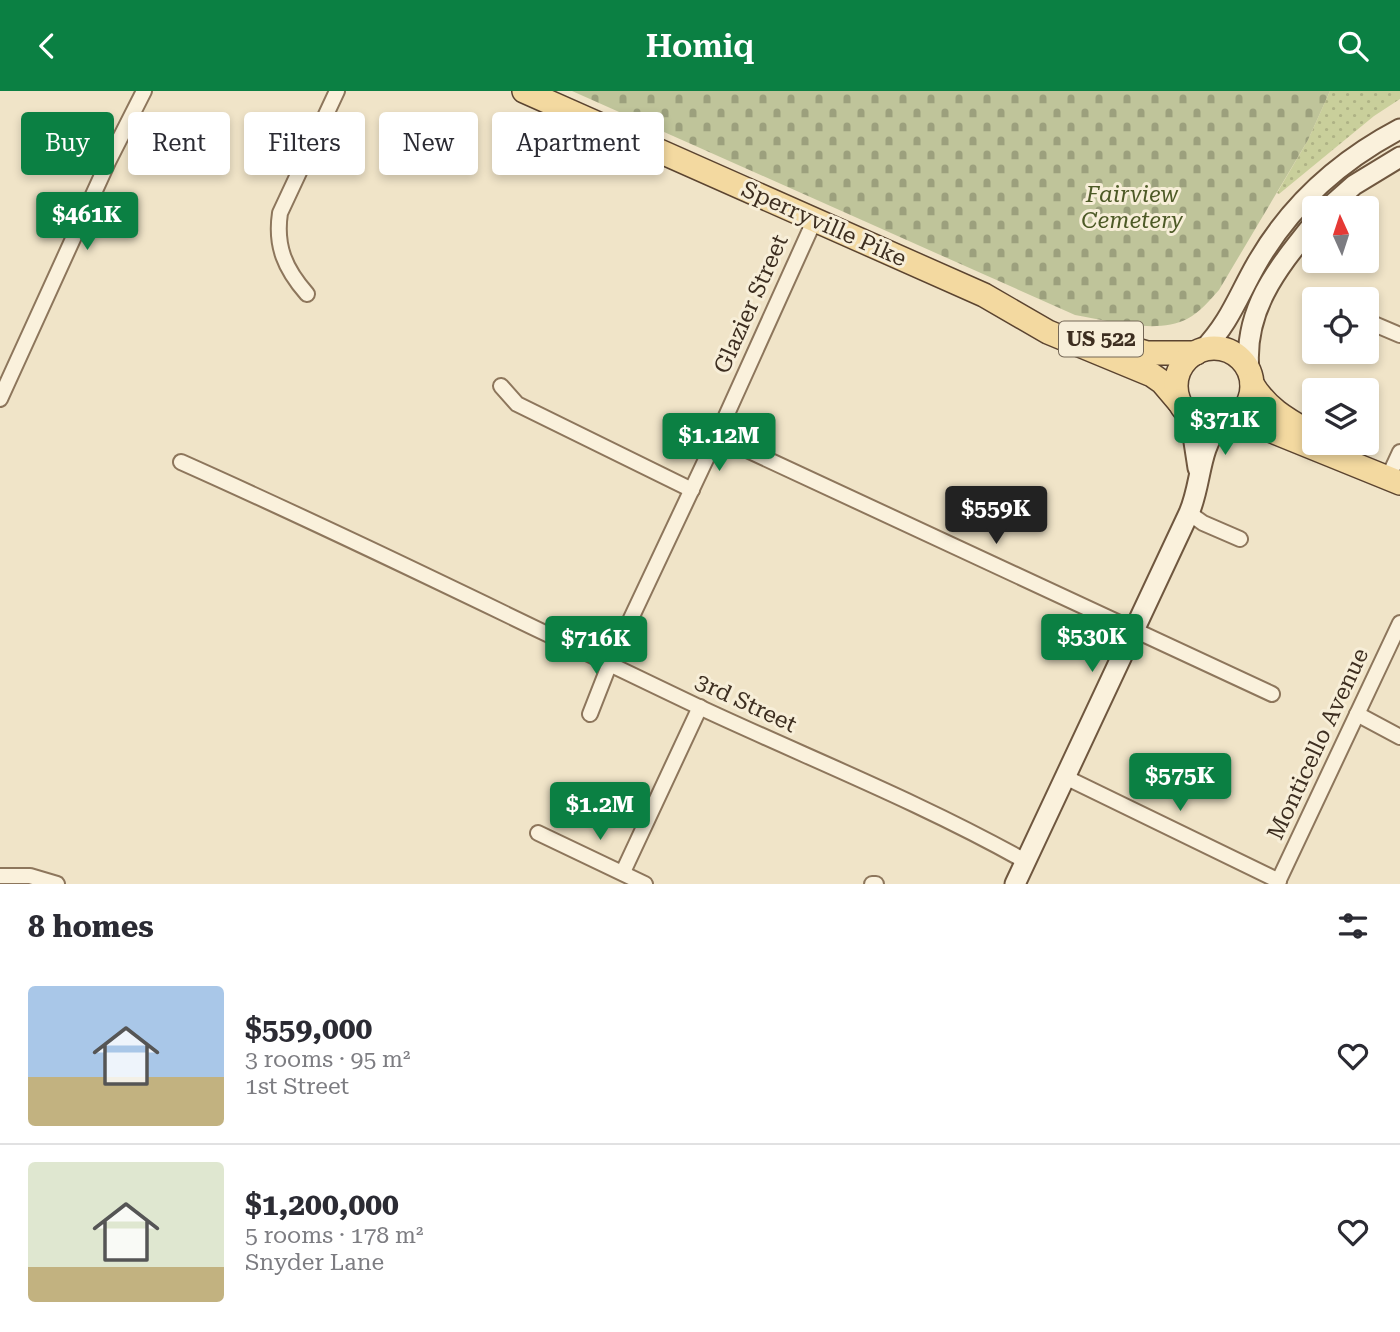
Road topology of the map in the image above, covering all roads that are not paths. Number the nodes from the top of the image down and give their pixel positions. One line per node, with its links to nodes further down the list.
1 (144, 91): 16 (street)
2 (337, 91): 9 (street)
3 (524, 91): 7 (main road, Sperryville Pike / US 522)
4 (1400, 129): 13 (street)
5 (1400, 157): 6 (street)
6 (1342, 196)
7 (815, 219): 10 (main road, Sperryville Pike / US 522); 20 (street, Glazier Street)
8 (1302, 239): 14 (street)
9 (307, 295)
10 (1008, 307): 13 (main road, Sperryville Pike / US 522); 17 (main road, Sperryville Pike / US 522)
11 (1379, 326): 12 (street)
12 (1400, 335)
13 (1200, 351): 14 (main road, US 522); 17 (main road)
14 (1250, 378): 18 (main road); 19 (main road, US 522)
15 (501, 386): 26 (street)
16 (0, 399)
17 (1184, 409): 18 (main road); 24 (street)
18 (1225, 422): 24 (street); 25 (main road)
19 (1302, 427)
20 (717, 436): 26 (street, Glazier Street); 30 (street)
21 (1400, 453): 25 (street)
22 (1349, 455): 25 (main road)
23 (181, 462): 31 (street, 3rd Street)
24 (1198, 473): 27 (street)
25 (1394, 480)
26 (692, 490): 31 (street, Glazier Street)
27 (1189, 513): 28 (street); 30 (street)
28 (1240, 539)
29 (1400, 623): 35 (street, Monticello Avenue)
30 (1135, 630): 32 (street); 37 (street)
31 (610, 663): 33 (street, 3rd Street); 34 (street, Glazier Street)
32 (1265, 691)
33 (701, 707): 39 (street, 3rd Street); 40 (street)
34 (590, 714)
35 (1357, 714): 36 (street); 42 (street, Monticello Avenue)
36 (1400, 737)
37 (1065, 776): 39 (street); 42 (street)
38 (538, 833): 40 (street)
39 (1025, 861): 45 (street)
40 (622, 872): 44 (street)
41 (0, 876): 43 (street)
42 (1278, 883)
43 (57, 884)
44 (645, 884)
45 (1014, 884)

